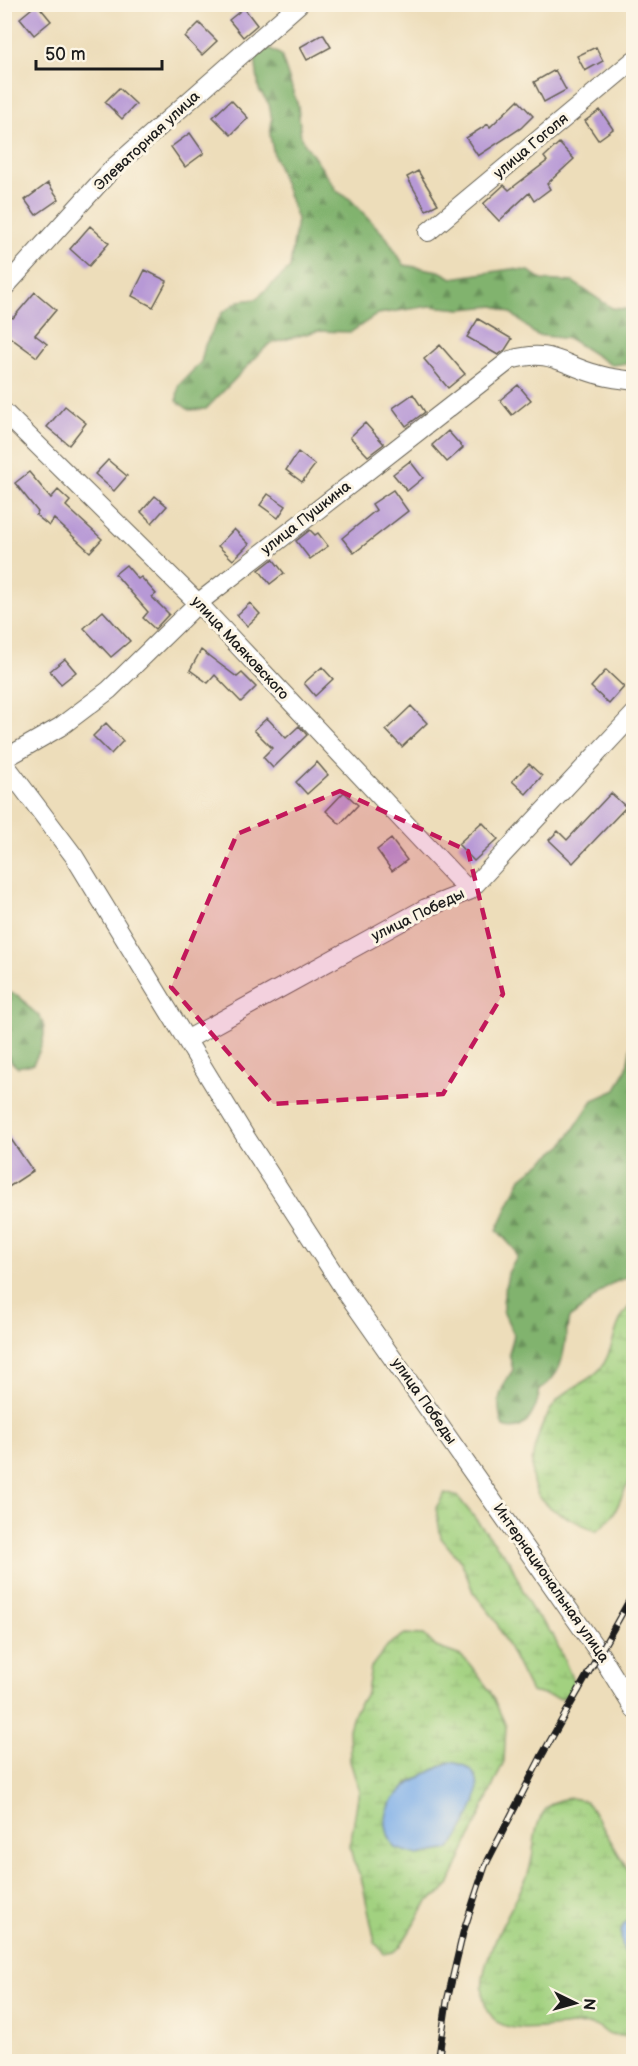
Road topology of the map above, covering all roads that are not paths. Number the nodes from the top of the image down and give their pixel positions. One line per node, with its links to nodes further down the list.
1 (299, 4): 4 (street, Элеваторная улица)
2 (633, 60): 3 (street, улица Гоголя)
3 (428, 232)
4 (4, 288)
5 (633, 381): 7 (street, улица Пушкина)
6 (4, 412): 7 (street, улица Маяковского)
7 (198, 603): 9 (street, улица Пушкина); 10 (street, улица Маяковского)
8 (633, 714): 10 (street, улица Победы)
9 (4, 761): 11 (street, улица Победы)
10 (469, 891): 11 (street, улица Победы)
11 (188, 1039): 12 (street, улица Победы)
12 (465, 1459): 13 (street, Интернациональная улица)
13 (633, 1709)

